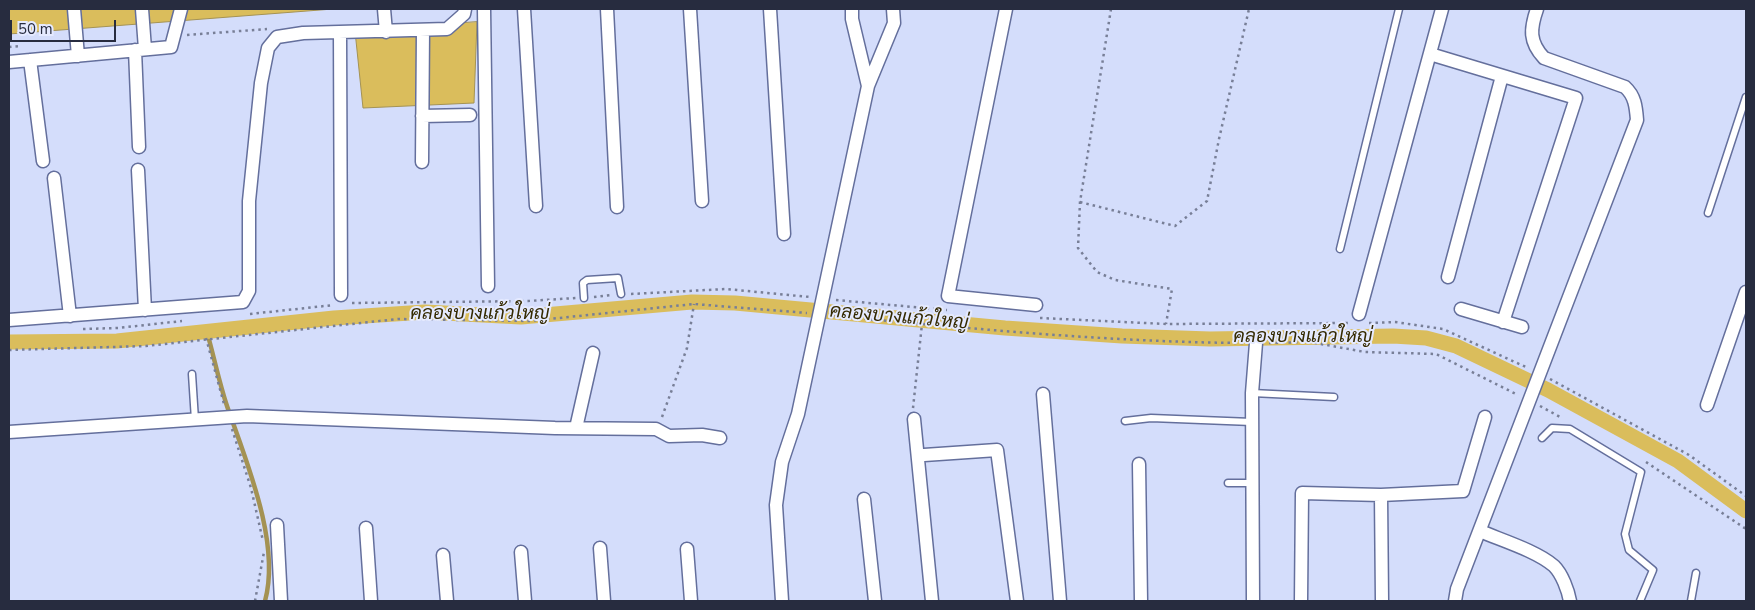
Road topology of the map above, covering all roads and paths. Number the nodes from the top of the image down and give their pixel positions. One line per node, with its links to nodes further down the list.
1 (74, 9): 24 (street)
2 (142, 9): 22 (street)
3 (181, 9): 22 (street)
4 (384, 9): 21 (street)
5 (466, 9): 19 (street)
6 (484, 9): 45 (street)
7 (524, 9): 39 (street)
8 (607, 9): 40 (street)
9 (690, 9): 37 (street)
10 (770, 9): 42 (street)
11 (852, 9): 28 (street)
12 (893, 9): 28 (street)
13 (1006, 9): 56 (street)
14 (1111, 9): 38 (path)
15 (1249, 9): 38 (path)
16 (1399, 9): 43 (lane)
17 (1442, 9): 23 (street)
18 (1537, 9): 105 (street)
19 (423, 30): 21 (street); 31 (street)
20 (340, 32): 21 (street); 51 (street); 54 (street)
21 (386, 32)
22 (140, 50): 24 (street); 32 (street)
23 (1430, 54): 27 (street); 62 (street)
24 (78, 56): 25 (street)
25 (30, 60): 26 (street); 33 (street)
26 (9, 62)
27 (1502, 76): 44 (street); 64 (street)
28 (868, 86): 120 (street)
29 (1746, 97): 41 (lane)
30 (470, 115): 31 (street)
31 (422, 116): 34 (street)
32 (139, 147)
33 (43, 161)
34 (422, 162)
35 (138, 170): 54 (street)
36 (54, 178): 60 (street)
37 (702, 201)
38 (1080, 202): 66 (path)
39 (536, 206)
40 (617, 207)
41 (1708, 213)
42 (784, 234)
43 (1340, 249)
44 (1448, 276)
45 (488, 286)
46 (1746, 292): 81 (street)
47 (621, 294): 48 (path); 49 (path); 49 (lane)
48 (812, 297)
49 (584, 298): 51 (path)
50 (832, 299): 55 (path)
51 (345, 301): 58 (path)
52 (694, 304): 57 (path); 69 (path); 90 (path)
53 (1461, 308): 64 (street)
54 (145, 310): 60 (street)
55 (950, 310)
56 (1036, 311): 66 (path)
57 (808, 313)
58 (247, 314)
59 (827, 315): 65 (path)
60 (70, 316): 61 (street)
61 (9, 320)
62 (1361, 320): 66 (path); 73 (path)
63 (189, 321): 68 (path)
64 (1503, 322): 67 (street)
65 (922, 324): 70 (path); 84 (path)
66 (1166, 324)
67 (1522, 328)
68 (78, 329)
69 (206, 338): 71 (path); 83 (path)
70 (1256, 343): 76 (street); 79 (path)
71 (9, 350)
72 (593, 353): 89 (street)
73 (1530, 369)
74 (192, 374): 85 (lane)
75 (1547, 377): 100 (path)
76 (1252, 393): 78 (lane); 87 (street)
77 (1043, 394): 124 (street)
78 (1334, 397)
79 (1526, 399)
80 (1535, 403): 88 (path)
81 (1707, 405)
82 (1485, 417): 99 (street)
83 (228, 418): 85 (street); 89 (street); 106 (path)
84 (914, 419): 122 (street)
85 (195, 420): 91 (street)
86 (1125, 421): 87 (lane)
87 (1252, 422): 98 (street)
88 (1570, 422)
89 (576, 428): 90 (street)
90 (656, 429): 92 (street)
91 (9, 432)
92 (720, 438)
93 (1542, 438): 131 (lane)
94 (924, 455): 123 (street)
95 (1640, 459): 104 (path)
96 (1138, 464): 125 (street)
97 (1228, 483): 98 (lane)
98 (1252, 483): 126 (street)
99 (1381, 495): 127 (street); 128 (street)
100 (1746, 496)
101 (864, 499): 121 (street)
102 (277, 525): 114 (street)
103 (366, 528): 115 (street)
104 (1746, 529)
105 (1480, 531): 129 (street); 130 (street)
106 (264, 543)
107 (600, 548): 118 (street)
108 (687, 549): 119 (street)
109 (264, 550): 113 (path)
110 (521, 552): 117 (street)
111 (443, 555): 116 (street)
112 (1696, 573): 132 (lane)
113 (255, 601)
114 (281, 601)
115 (371, 601)
116 (447, 601)
117 (525, 601)
118 (604, 601)
119 (690, 601)
120 (782, 601)
121 (875, 601)
122 (932, 601)
123 (1017, 601)
124 (1060, 601)
125 (1141, 601)
126 (1253, 601)
127 (1301, 601)
128 (1382, 601)
129 (1454, 601)
130 (1570, 601)
131 (1640, 601)
132 (1691, 601)

